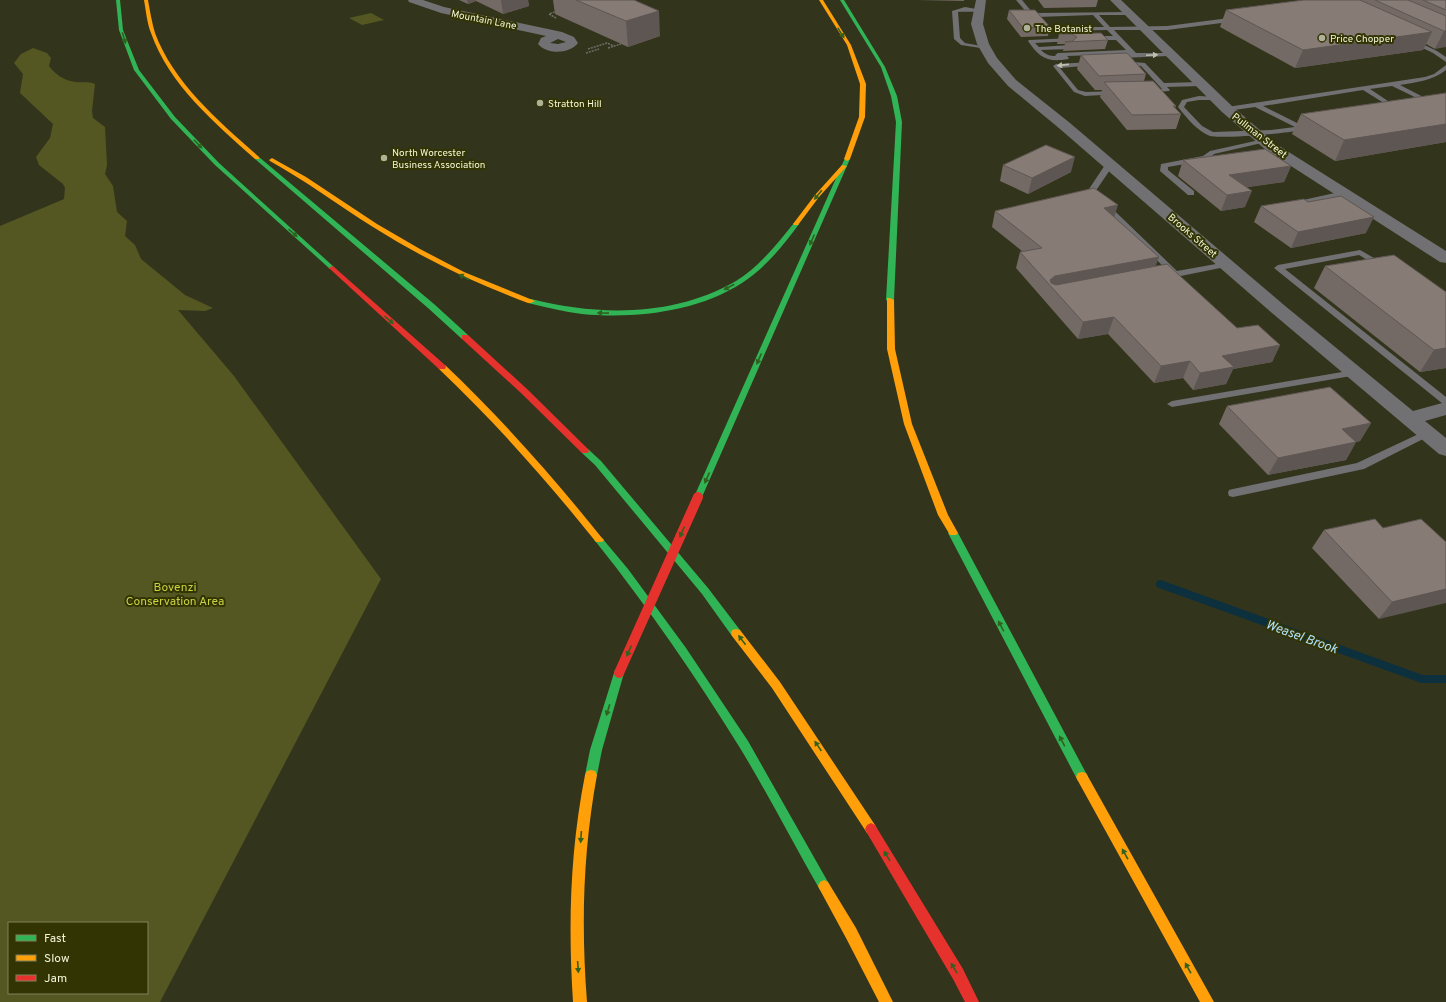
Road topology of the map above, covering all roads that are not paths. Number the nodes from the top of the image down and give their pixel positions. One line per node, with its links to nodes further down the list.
1 (118, 0): 64 (highway, one-way to 64)
2 (146, 0): 44 (highway)
3 (413, 0): 15 (street, Mountain Lane)
4 (821, 0): 46 (highway, one-way to 46)
5 (842, 0): 66 (highway, one-way to 5)
6 (1019, 0): 10 (lane)
7 (1115, 0): 9 (street, Pullman Street)
8 (980, 5): 22 (street, Brooks Street); 22 (lane)
9 (1128, 13): 10 (lane); 13 (street, Pullman Street)
10 (1095, 14): 12 (lane)
11 (1246, 18): 13 (lane)
12 (1107, 27): 13 (lane); 14 (lane); 17 (lane)
13 (1143, 28): 25 (street, Pullman Street)
14 (1059, 29)
15 (557, 35)
16 (1088, 38): 17 (lane)
17 (1117, 38): 23 (lane)
18 (1080, 39): 24 (lane)
19 (1407, 39): 26 (lane)
20 (1116, 46): 23 (lane)
21 (1076, 47): 24 (lane)
22 (985, 48): 45 (street, Brooks Street)
23 (1129, 50): 24 (lane); 25 (lane, one-way to 25)
24 (1039, 52)
25 (1169, 54): 30 (street, Pullman Street)
26 (1446, 60)
27 (1113, 63): 32 (lane)
28 (1099, 64): 35 (lane, one-way to 35)
29 (1446, 67): 31 (lane)
30 (1200, 84): 32 (lane); 36 (street, Pullman Street)
31 (1393, 84): 33 (lane); 37 (lane)
32 (1162, 85): 34 (lane)
33 (1364, 88): 38 (lane); 40 (lane)
34 (1140, 92)
35 (1124, 93)
36 (1215, 98): 39 (street, Pullman Street); 43 (lane)
37 (1430, 102)
38 (1256, 105): 39 (lane); 42 (lane)
39 (1227, 109): 43 (street, Pullman Street)
40 (1386, 115)
41 (1317, 125): 42 (lane)
42 (1302, 128): 43 (lane)
43 (1259, 137): 47 (lane); 48 (street, Pullman Street)
44 (242, 146): 46 (highway, one-way to 44); 65 (highway, one-way to 44)
45 (1110, 164): 51 (street, Brooks Street); 53 (lane)
46 (844, 166): 63 (highway, one-way to 63, bridge)
47 (1192, 193)
48 (1344, 193): 49 (lane); 50 (street, Pullman Street)
49 (1286, 206)
50 (1446, 258)
51 (1227, 264): 53 (lane); 55 (street, Brooks Street)
52 (1393, 272): 56 (lane)
53 (1176, 274): 54 (lane)
54 (1152, 278)
55 (1354, 373): 57 (lane); 59 (street, Brooks Street)
56 (1446, 402)
57 (1172, 404)
58 (1446, 408): 59 (street)
59 (1410, 419): 60 (street, Brooks Street)
60 (1427, 433): 61 (street, Brooks Street); 62 (lane)
61 (1446, 449)
62 (1233, 493)
63 (580, 1002)
64 (886, 1002)
65 (972, 1002)
66 (1207, 1002)

